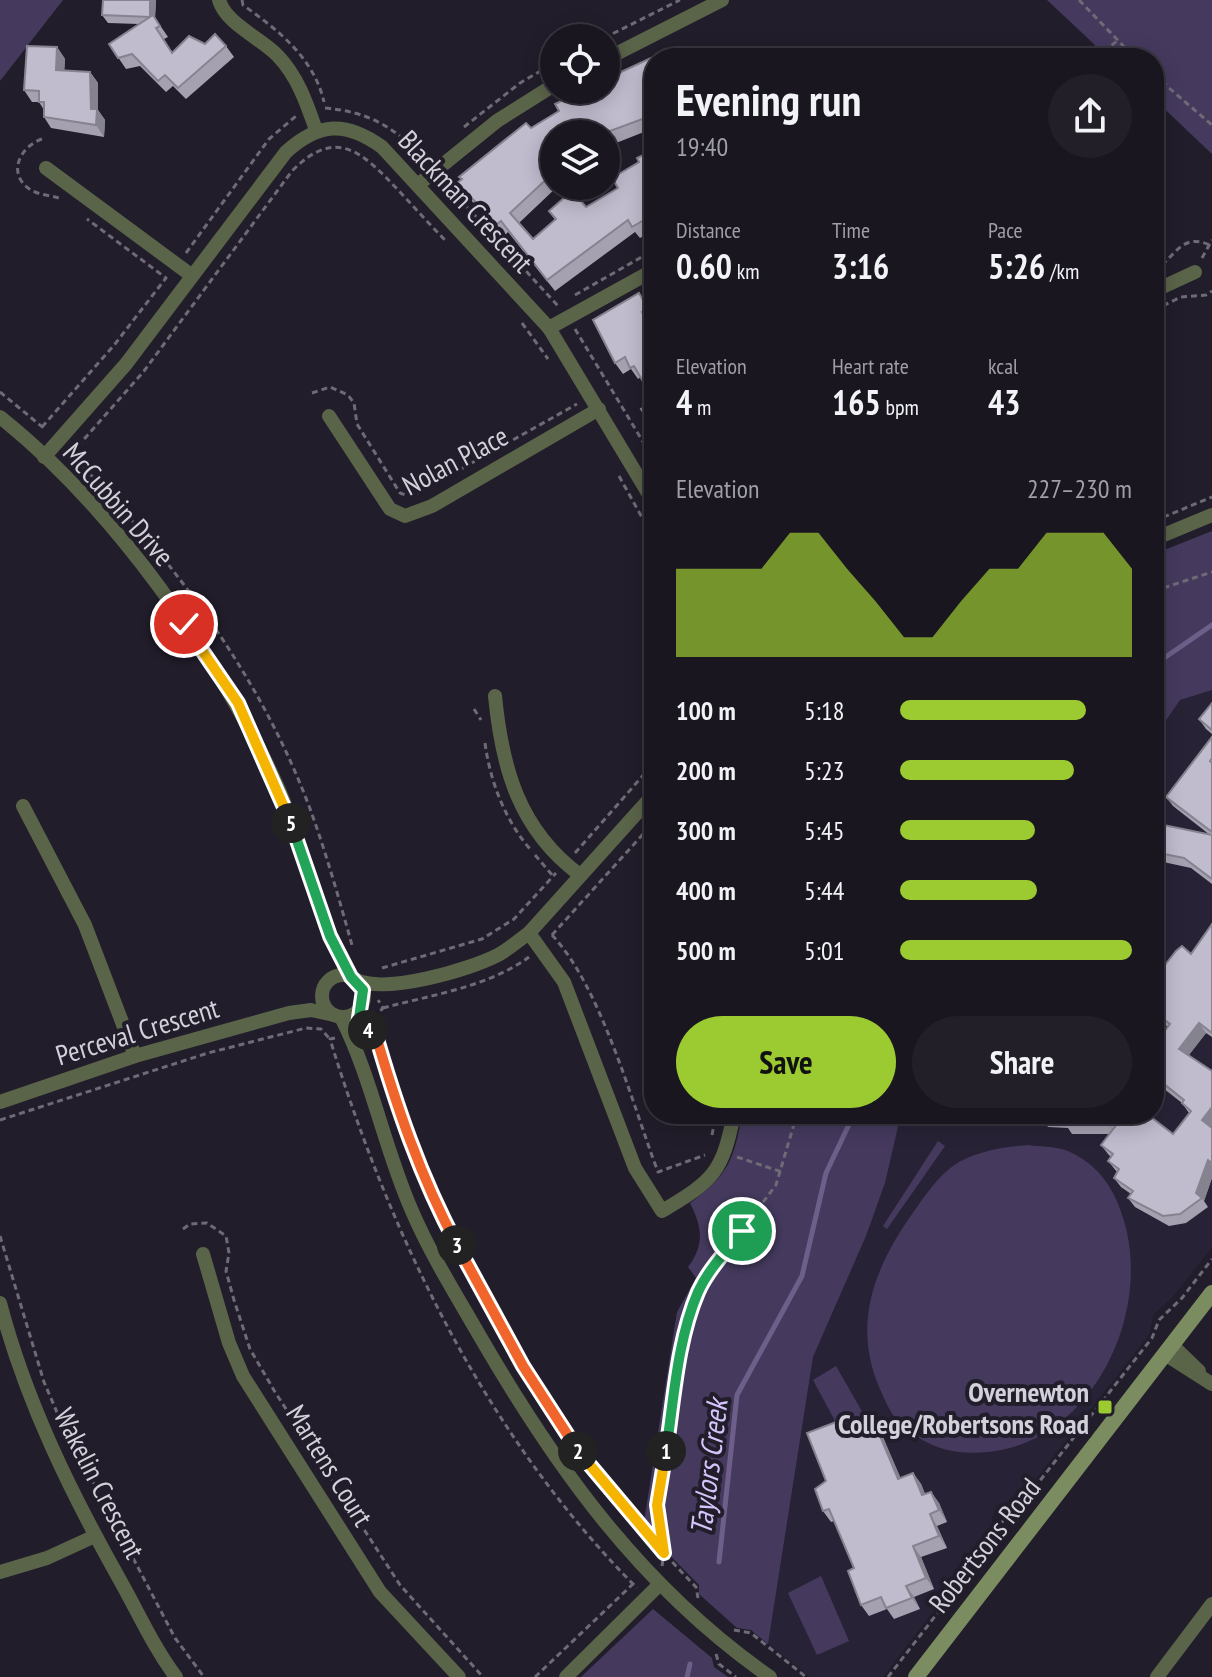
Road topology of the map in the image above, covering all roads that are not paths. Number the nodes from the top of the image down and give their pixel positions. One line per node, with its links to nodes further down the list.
1 (219, 0): 5 (street)
2 (722, 0): 3 (street)
3 (620, 52)
4 (540, 94): 7 (street)
5 (316, 130): 7 (street, Blackman Crescent); 9 (street)
6 (46, 168): 9 (street)
7 (419, 184): 12 (street, Blackman Crescent)
8 (1195, 272): 11 (street)
9 (191, 275): 16 (street)
10 (644, 276): 12 (street)
11 (1164, 286)
12 (549, 328): 13 (street, Blackman Crescent)
13 (592, 413): 14 (street, Nolan Place); 17 (street, Blackman Crescent)
14 (329, 416)
15 (0, 417): 16 (street, McCubbin Drive)
16 (44, 457): 25 (street, McCubbin Drive)
17 (644, 488)
18 (1212, 515): 19 (street)
19 (1164, 535)
20 (495, 696): 23 (street)
21 (644, 805): 23 (street)
22 (23, 806): 33 (street)
23 (580, 875): 24 (street)
24 (529, 933): 28 (street); 36 (street)
25 (330, 936): 26 (street, McCubbin Drive); 27 (street, McCubbin Drive)
26 (354, 979): 27 (street); 28 (street); 29 (street)
27 (326, 985): 30 (street, Perceval Crescent); 31 (street)
28 (391, 985): 29 (street)
29 (359, 1009): 31 (street); 32 (street)
30 (289, 1013): 31 (street, Perceval Crescent); 33 (street, Perceval Crescent)
31 (338, 1016): 32 (street)
32 (353, 1033): 46 (street)
33 (135, 1056): 34 (street, Perceval Crescent)
34 (0, 1102)
35 (732, 1124): 36 (street)
36 (662, 1211): 37 (street)
37 (672, 1223)
38 (203, 1254): 49 (street, Martens Court)
39 (1212, 1293): 41 (street, Robertsons Road)
40 (0, 1303): 42 (street, Wakelin Crescent)
41 (1169, 1349): 43 (street); 52 (street, Robertsons Road)
42 (6, 1350): 44 (street, Wakelin Crescent)
43 (1206, 1380)
44 (95, 1536): 45 (street); 48 (street, Wakelin Crescent)
45 (0, 1572)
46 (659, 1585): 50 (street); 51 (street)
47 (1212, 1604): 53 (street)
48 (176, 1677)
49 (459, 1677)
50 (566, 1677)
51 (770, 1677)
52 (916, 1677)
53 (1157, 1677)

